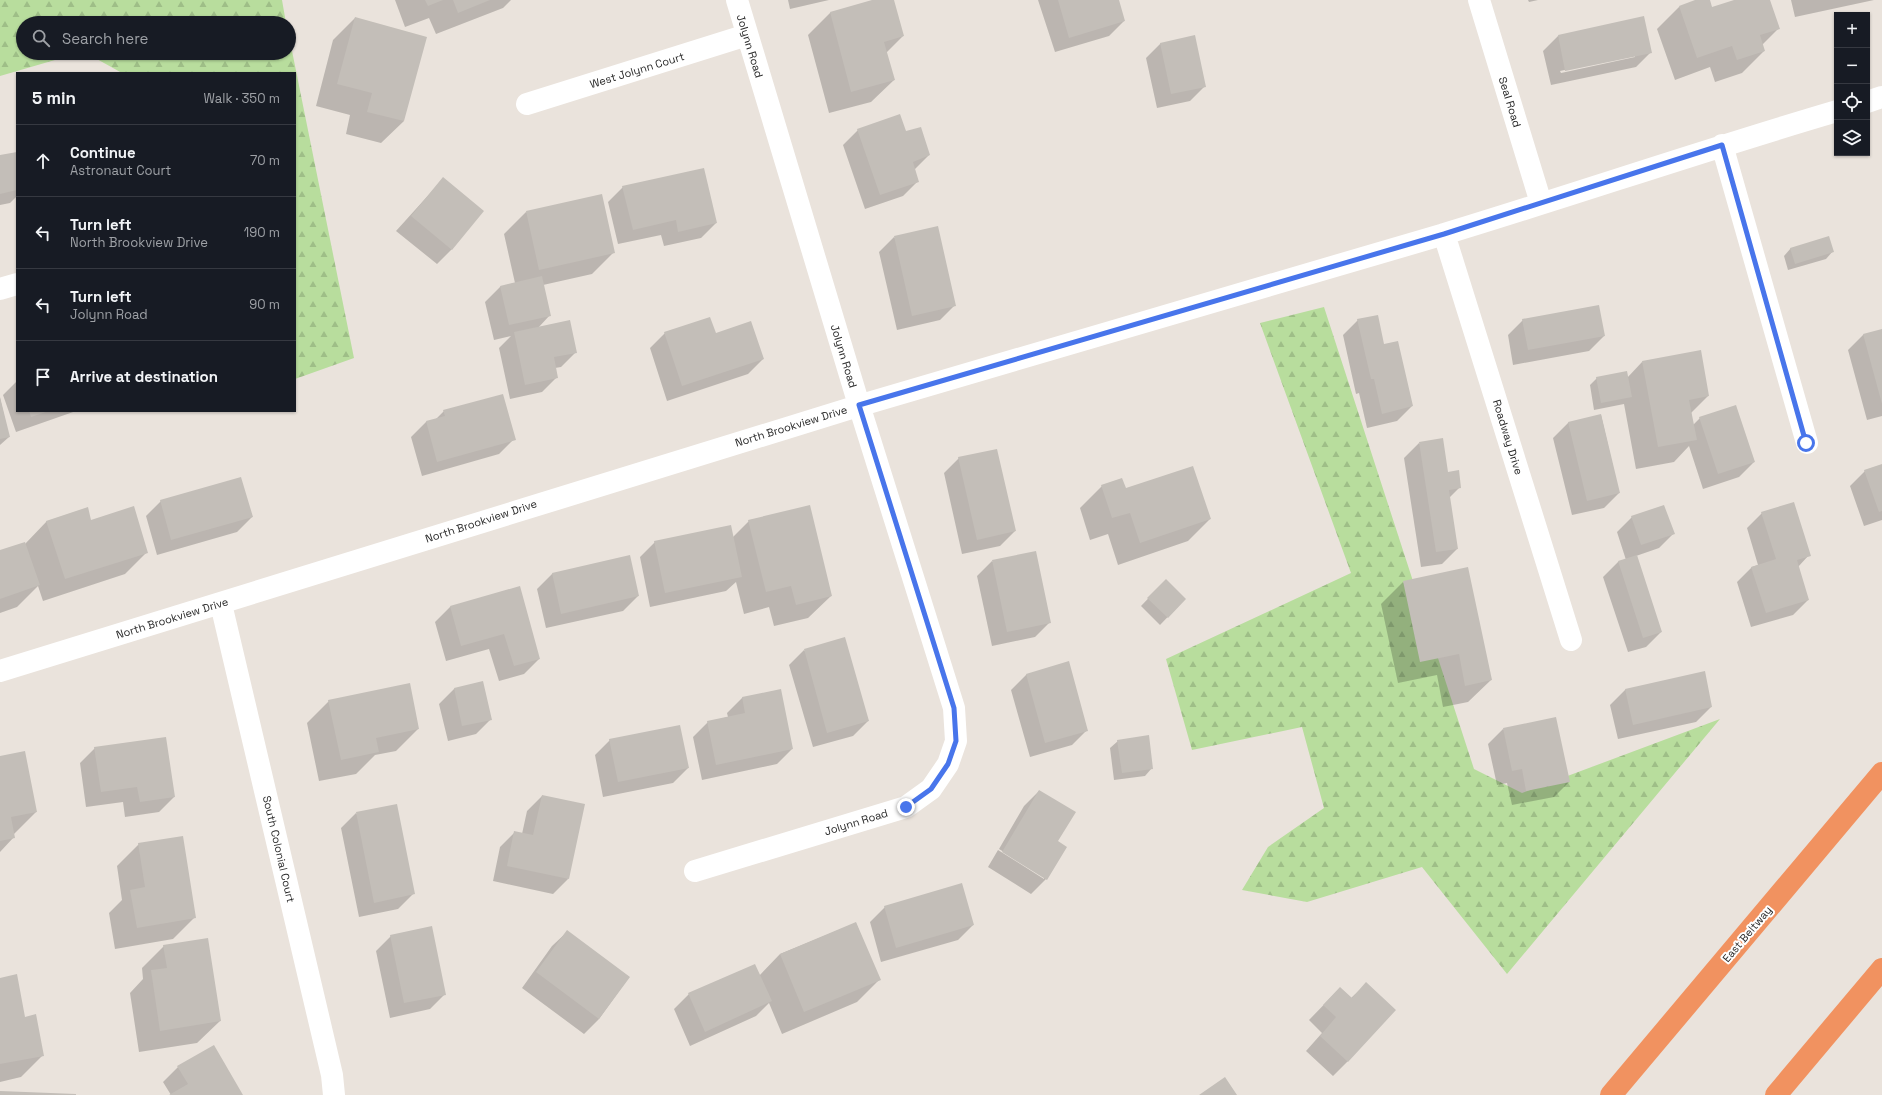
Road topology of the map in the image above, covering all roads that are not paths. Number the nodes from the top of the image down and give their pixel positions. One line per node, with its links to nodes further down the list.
1 (737, 0): 3 (street, Jolynn Road)
2 (1479, 0): 9 (street, Seal Road)
3 (747, 36): 6 (street, West Jolynn Court); 13 (street, Jolynn Road)
4 (1882, 97): 5 (street)
5 (1870, 101)
6 (527, 104)
7 (1834, 112): 8 (street, North Brookview Drive)
8 (1722, 145): 9 (street, North Brookview Drive); 14 (street)
9 (1541, 204): 10 (street, North Brookview Drive)
10 (1444, 234): 13 (street, North Brookview Drive); 16 (street, Roadway Drive)
11 (16, 284): 12 (street)
12 (0, 289)
13 (859, 405): 15 (street, North Brookview Drive); 19 (street, Jolynn Road)
14 (1806, 443)
15 (221, 604): 17 (street, North Brookview Drive); 21 (street, South Colonial Court)
16 (1571, 640)
17 (0, 671)
18 (1882, 773): 22 (highway, East Beltway)
19 (695, 871)
20 (1882, 969): 23 (highway)
21 (334, 1095)
22 (1611, 1095)
23 (1776, 1095)

